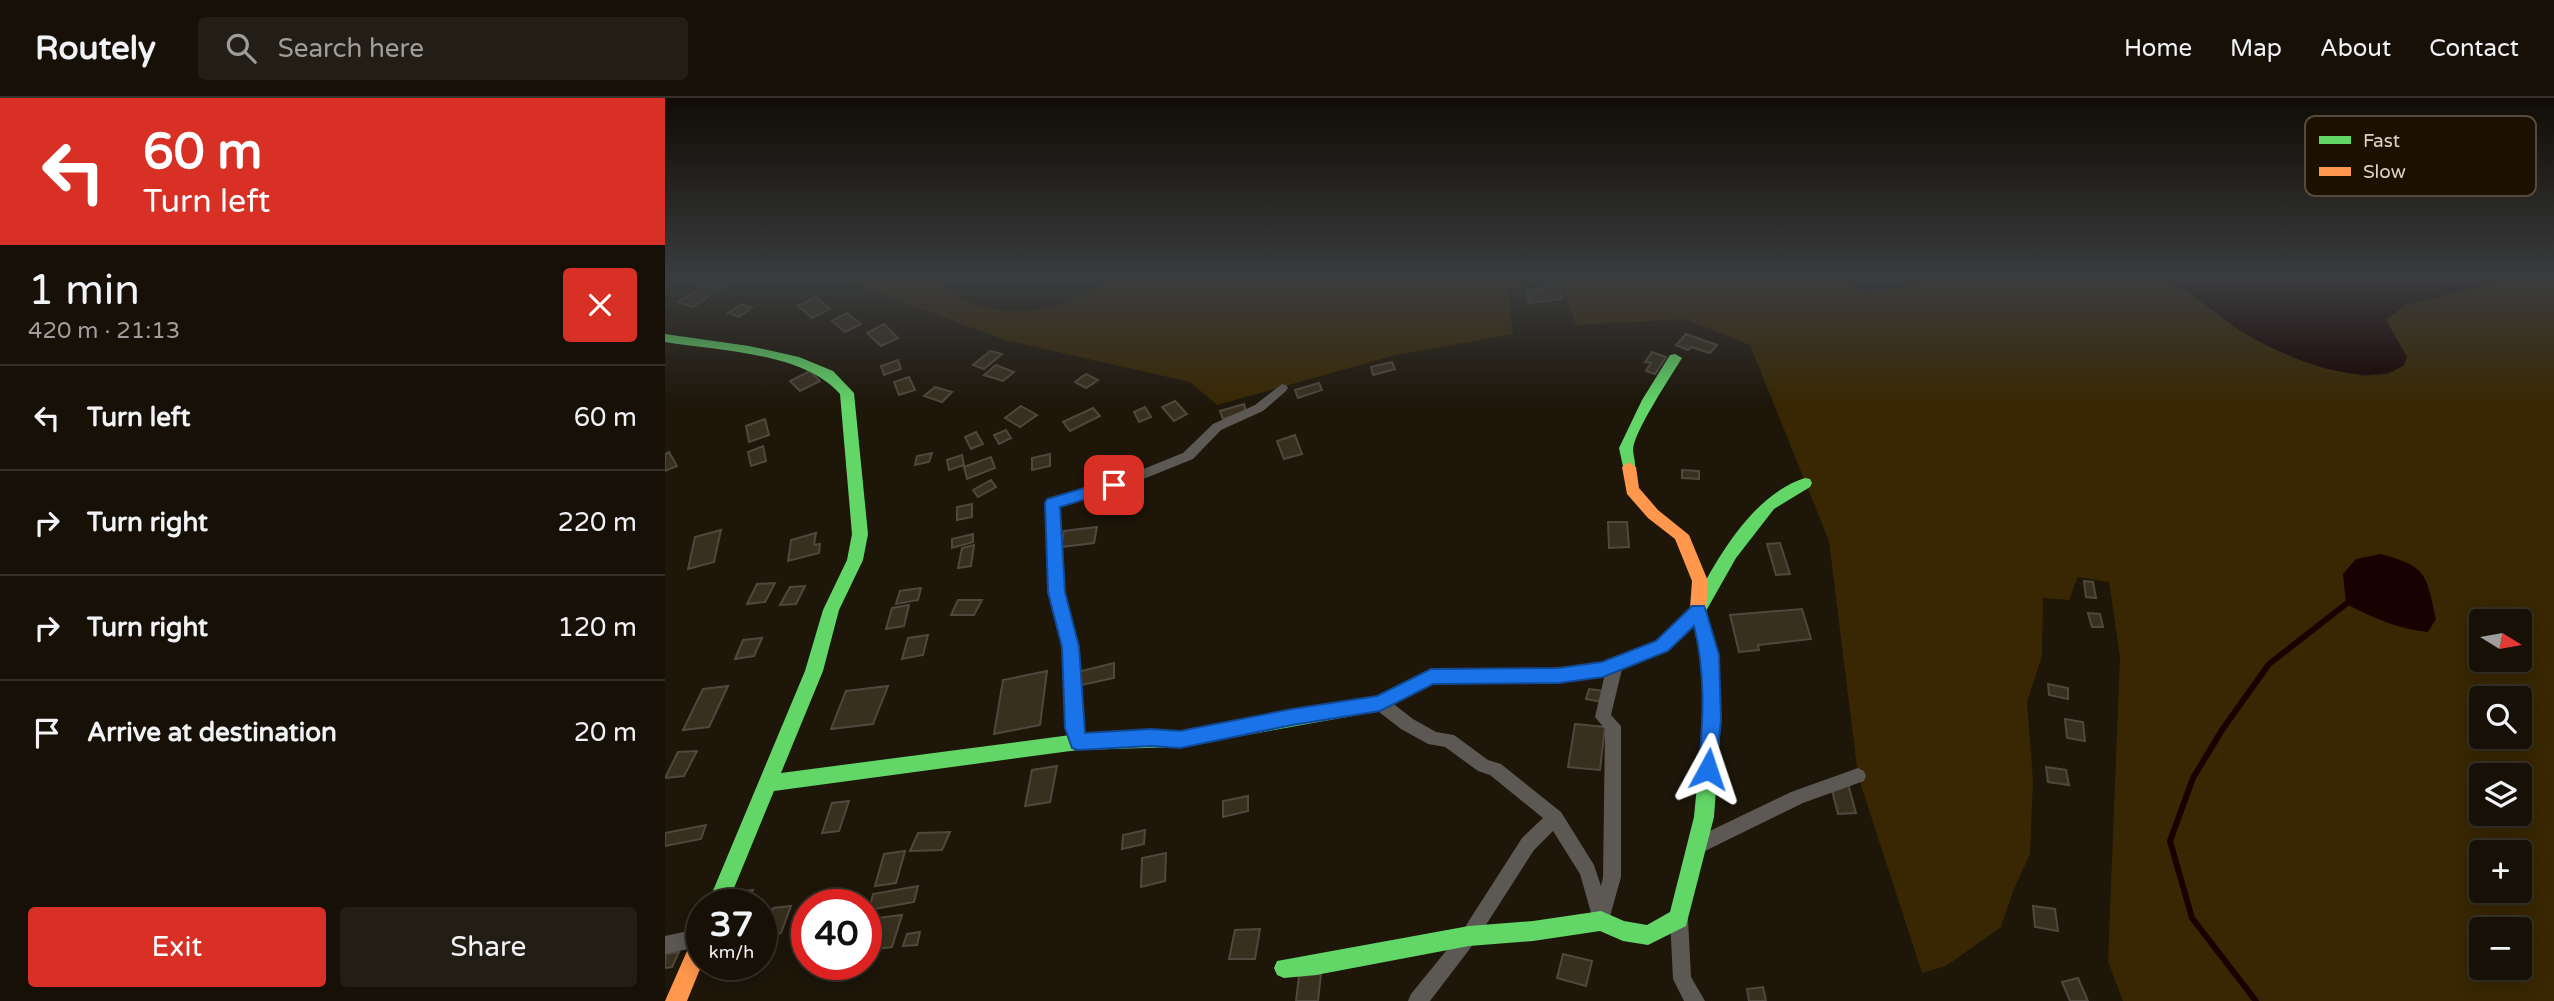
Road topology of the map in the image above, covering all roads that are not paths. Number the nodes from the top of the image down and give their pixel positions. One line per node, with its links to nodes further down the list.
1 (665, 338): 10 (street)
2 (1675, 358): 5 (street)
3 (1282, 388): 8 (street)
4 (1805, 483): 5 (street)
5 (1698, 611): 6 (street); 12 (street)
6 (1615, 665): 7 (street); 15 (street)
7 (1380, 703): 8 (street); 11 (street)
8 (1078, 742): 10 (street)
9 (1858, 776): 12 (street)
10 (769, 783): 13 (street)
11 (1555, 818): 15 (street); 16 (street)
12 (1699, 845): 14 (street)
13 (724, 889)
14 (1679, 919): 15 (street); 23 (street)
15 (1601, 921): 16 (street)
16 (1469, 936): 19 (street); 22 (street)
17 (686, 941): 18 (street)
18 (665, 945)
19 (1284, 968)
20 (686, 975): 21 (street)
21 (675, 1001)
22 (1418, 1001)
23 (1695, 1001)

